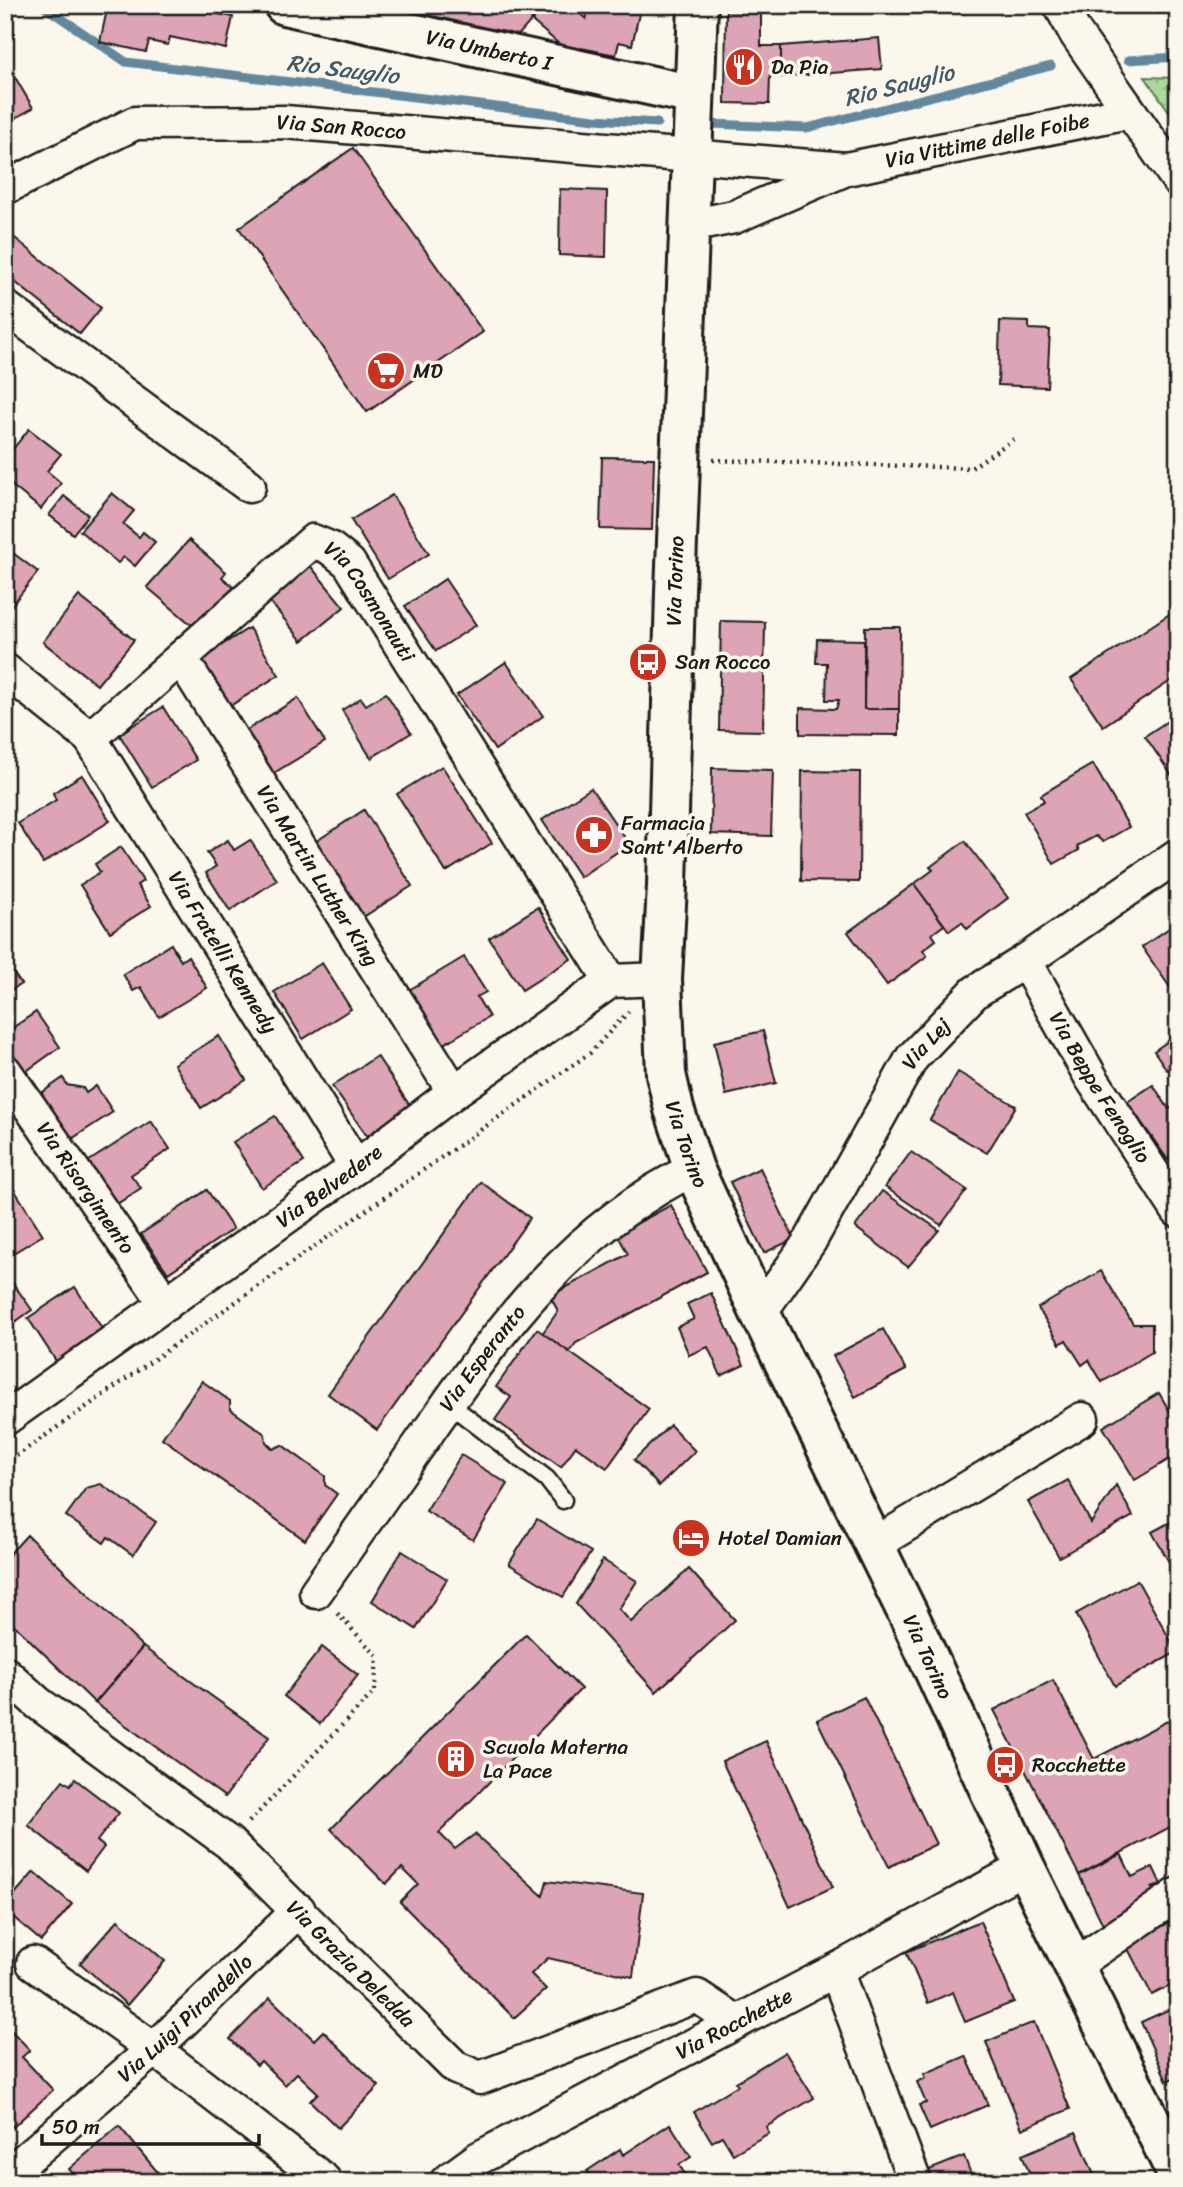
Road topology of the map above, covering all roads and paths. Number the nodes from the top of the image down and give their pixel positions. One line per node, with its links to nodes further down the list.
1 (284, 5): 4 (main road, Via Umberto I)
2 (698, 5): 4 (main road, Via Torino)
3 (1060, 5): 5 (street)
4 (694, 95): 6 (main road, Via Torino)
5 (1128, 112): 7 (street, Via Vittime delle Foibe); 8 (street)
6 (692, 155): 7 (street, Via Vittime delle Foibe); 9 (street, Via San Rocco); 10 (main road, Via Torino)
7 (846, 169): 10 (street, Via Vittime delle Foibe)
8 (1178, 180)
9 (5, 188)
10 (688, 226): 13 (main road, Via Torino)
11 (5, 307): 14 (street)
12 (1014, 439): 13 (path)
13 (680, 460): 20 (main road, Via Torino)
14 (249, 486)
15 (181, 658): 17 (street, Via Cosmonauti); 20 (street, Via Cosmonauti); 22 (street, Via Martin Luther King)
16 (5, 670): 17 (street)
17 (90, 738): 23 (street, Via Fratelli Kennedy)
18 (1178, 855): 19 (street, Via Lej)
19 (1025, 961): 25 (street, Via Beppe Fenoglio); 27 (street, Via Lej)
20 (635, 980): 22 (street, Via Belvedere); 24 (main road, Via Torino); 31 (path)
21 (5, 1071): 26 (street, Via Risorgimento)
22 (454, 1092): 23 (street, Via Belvedere)
23 (356, 1167): 26 (street, Via Belvedere)
24 (694, 1169): 27 (main road, Via Torino); 28 (street, Via Esperanto)
25 (1178, 1211)
26 (166, 1304): 29 (street, Via Belvedere)
27 (760, 1313): 33 (main road, Via Torino)
28 (448, 1403): 32 (lane); 34 (street, Via Esperanto)
29 (5, 1419)
30 (1082, 1419): 33 (street)
31 (5, 1464)
32 (563, 1500)
33 (873, 1545): 37 (main road, Via Torino)
34 (317, 1592): 36 (path)
35 (5, 1673): 36 (street, Via Grazia Deledda)
36 (229, 1843): 39 (street, Via Grazia Deledda)
37 (1025, 1867): 41 (main road, Via Torino); 42 (street, Via Rocchette)
38 (1178, 1894): 41 (street)
39 (299, 1910): 43 (street, Via Grazia Deledda); 44 (street, Via Luigi Pirandello)
40 (33, 1963): 44 (street)
41 (1075, 1965): 45 (main road, Via Torino)
42 (836, 1970): 43 (street, Via Rocchette); 49 (street)
43 (736, 2022): 48 (street, Via Rocchette)
44 (154, 2049): 46 (street, Via Luigi Pirandello); 47 (street)
45 (1178, 2176)
46 (5, 2178)
47 (324, 2180)
48 (446, 2182)
49 (915, 2182)

